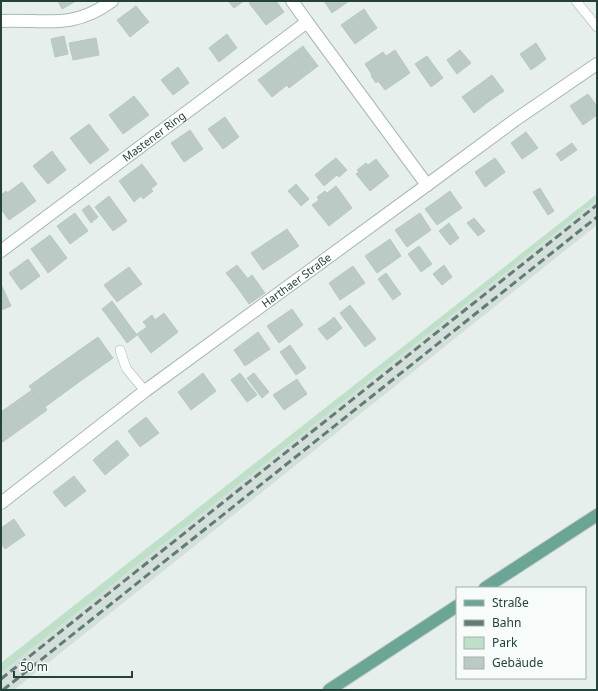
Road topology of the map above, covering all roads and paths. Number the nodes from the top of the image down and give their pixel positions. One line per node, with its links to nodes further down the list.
1 (112, 1): 4 (street)
2 (292, 1): 5 (street)
3 (576, 1): 6 (lane)
4 (1, 21)
5 (307, 22): 8 (street); 9 (street, Mastener Ring)
6 (597, 27)
7 (597, 64): 8 (street, Harthaer Straße)
8 (427, 185): 11 (street, Harthaer Straße)
9 (1, 251)
10 (120, 350): 11 (lane)
11 (145, 391): 12 (street, Harthaer Straße)
12 (1, 503)
13 (597, 515): 14 (main road)
14 (487, 587)
15 (456, 607): 16 (main road)
16 (329, 690)

